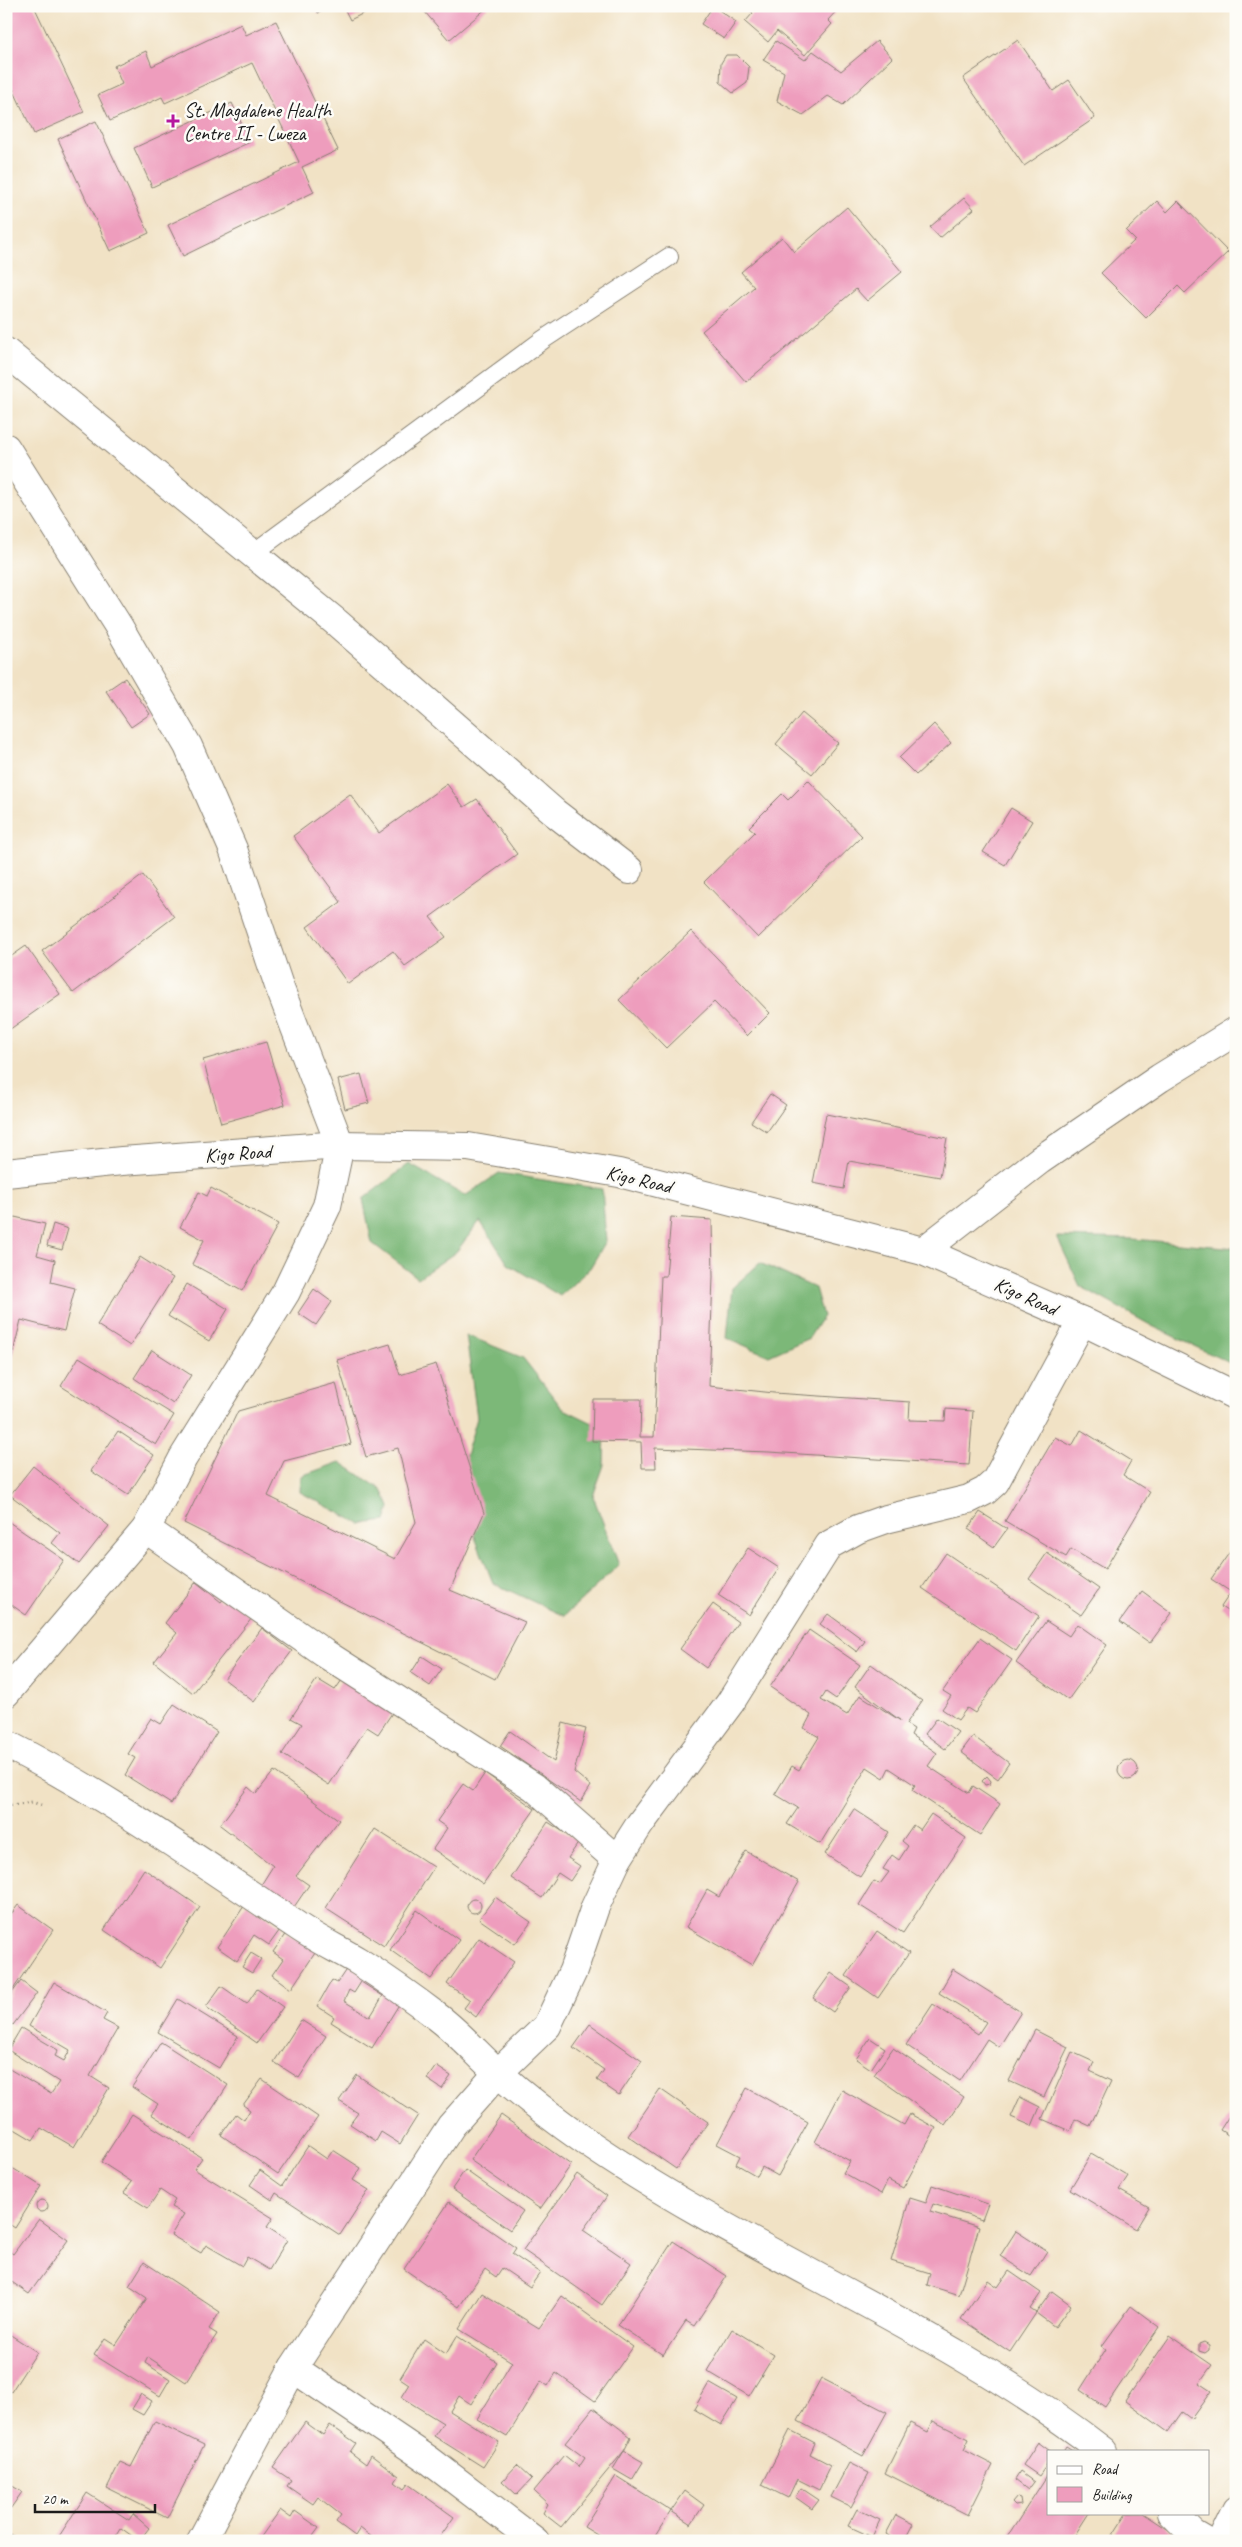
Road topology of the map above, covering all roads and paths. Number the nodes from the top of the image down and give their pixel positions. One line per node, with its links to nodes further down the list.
1 (669, 257): 4 (lane)
2 (6, 352): 4 (street)
3 (6, 448): 7 (street)
4 (252, 554): 5 (street)
5 (630, 870)
6 (1236, 1031): 9 (street)
7 (340, 1145): 8 (street, Kigo Road); 9 (street, Kigo Road); 12 (street)
8 (6, 1173)
9 (923, 1251): 10 (street, Kigo Road)
10 (1082, 1321): 11 (street, Kigo Road); 15 (street)
11 (1236, 1396)
12 (146, 1529): 13 (street); 15 (street)
13 (6, 1693)
14 (6, 1744): 16 (street)
15 (617, 1860): 16 (street)
16 (498, 2073): 17 (street); 18 (street)
17 (293, 2368): 21 (street); 22 (street)
18 (1102, 2450)
19 (1236, 2510): 24 (street)
20 (1173, 2514): 23 (street)
21 (201, 2541)
22 (535, 2541)
23 (1205, 2541)
24 (1221, 2541)

